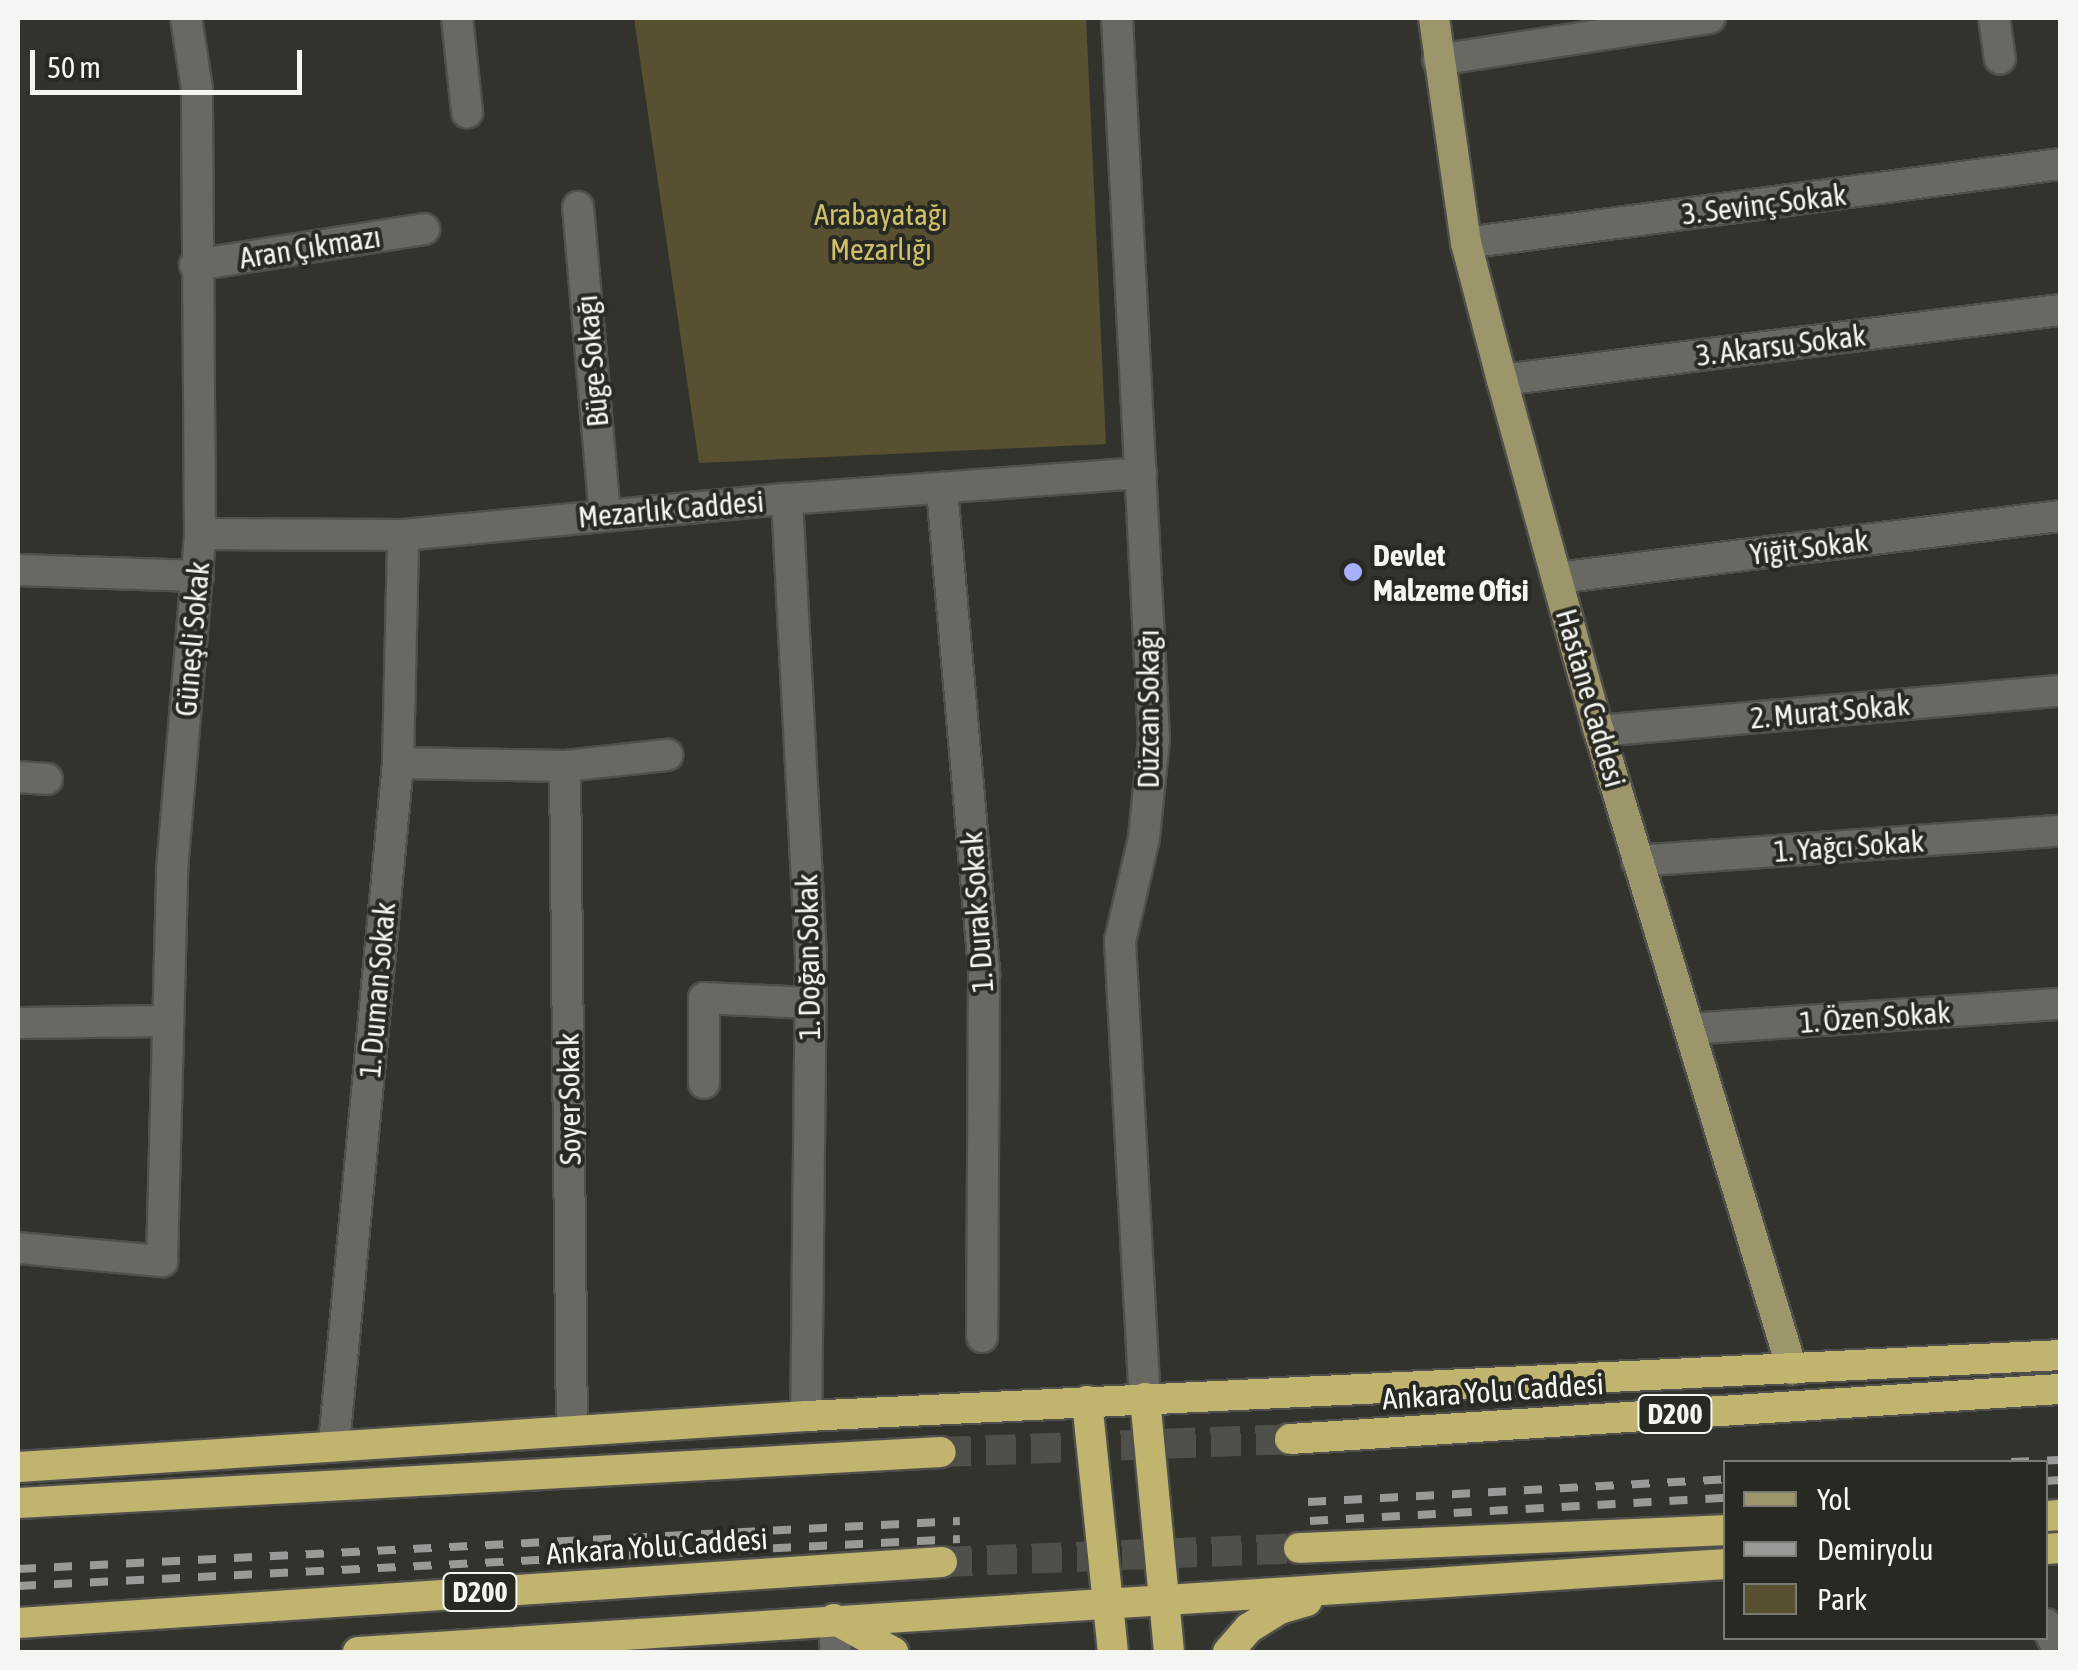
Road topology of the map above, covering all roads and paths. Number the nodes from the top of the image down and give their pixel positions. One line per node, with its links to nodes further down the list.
1 (186, 18): 15 (street, Güneşli Sokak)
2 (457, 18): 10 (street)
3 (1117, 18): 18 (street, Düzcan Sokağı)
4 (1434, 18): 9 (main road, Hastane Caddesi)
5 (1710, 18): 7 (street)
6 (1994, 18): 8 (street)
7 (1662, 21): 9 (street)
8 (2000, 59)
9 (1438, 60): 14 (main road, Hastane Caddesi)
10 (467, 112)
11 (2060, 164): 14 (street, 3. Sevinç Sokak)
12 (578, 207): 21 (street, Büge Sokağı)
13 (424, 229): 15 (street, Aran Çıkmazı)
14 (1466, 243): 17 (main road, Hastane Caddesi)
15 (195, 264): 23 (street, Güneşli Sokak)
16 (2060, 310): 17 (street, 3. Akarsu Sokak)
17 (1502, 380): 27 (main road, Hastane Caddesi)
18 (1142, 473): 19 (street, Mezarlık Caddesi); 46 (street, Düzcan Sokağı)
19 (942, 489): 20 (street, Mezarlık Caddesi); 42 (street, 1. Durak Sokak)
20 (787, 498): 21 (street, Mezarlık Caddesi); 35 (street, 1. Doğan Sokak)
21 (605, 515): 24 (street, Mezarlık Caddesi)
22 (2060, 516): 27 (street, Yiğit Sokak)
23 (200, 534): 24 (street, Mezarlık Caddesi); 26 (street, Güneşli Sokak)
24 (403, 535): 31 (street, 1. Duman Sokak)
25 (18, 570): 26 (street)
26 (198, 576): 37 (street, Güneşli Sokak)
27 (1557, 578): 29 (main road, Hastane Caddesi)
28 (2060, 691): 29 (street, 2. Murat Sokak)
29 (1599, 731): 34 (main road, Hastane Caddesi)
30 (666, 755): 32 (street)
31 (398, 763): 32 (street); 51 (street, 1. Duman Sokak)
32 (565, 766): 49 (street, Soyer Sokak)
33 (2060, 831): 34 (street, 1. Yağcı Sokak)
34 (1637, 861): 39 (main road, Hastane Caddesi)
35 (810, 1003): 40 (street); 48 (street, 1. Doğan Sokak)
36 (2060, 1004): 39 (street, 1. Özen Sokak)
37 (167, 1021): 38 (street); 41 (street, Güneşli Sokak)
38 (18, 1023)
39 (1690, 1029): 44 (main road, Hastane Caddesi)
40 (704, 1083)
41 (18, 1248)
42 (982, 1336)
43 (2060, 1355): 44 (highway)
44 (1792, 1369): 46 (highway)
45 (2060, 1389): 50 (highway, Ankara Yolu Caddesi / D200)
46 (1145, 1398): 47 (highway); 60 (highway)
47 (1087, 1402): 48 (highway); 61 (highway)
48 (806, 1416): 49 (highway)
49 (572, 1432): 51 (highway)
50 (1290, 1439)
51 (334, 1444): 53 (highway)
52 (941, 1452): 54 (highway)
53 (18, 1466)
54 (18, 1503)
55 (1723, 1530): 56 (highway)
56 (1299, 1548)
57 (942, 1562): 63 (highway, Ankara Yolu Caddesi / D200)
58 (1723, 1564): 59 (highway)
59 (1380, 1587): 60 (highway); 70 (highway)
60 (1166, 1600): 61 (highway); 69 (highway)
61 (1108, 1603): 62 (highway); 68 (highway)
62 (834, 1619): 64 (highway); 66 (street); 67 (highway)
63 (18, 1623)
64 (696, 1641): 65 (highway)
65 (358, 1652)
66 (836, 1652)
67 (893, 1652)
68 (1114, 1652)
69 (1168, 1652)
70 (1228, 1652)

